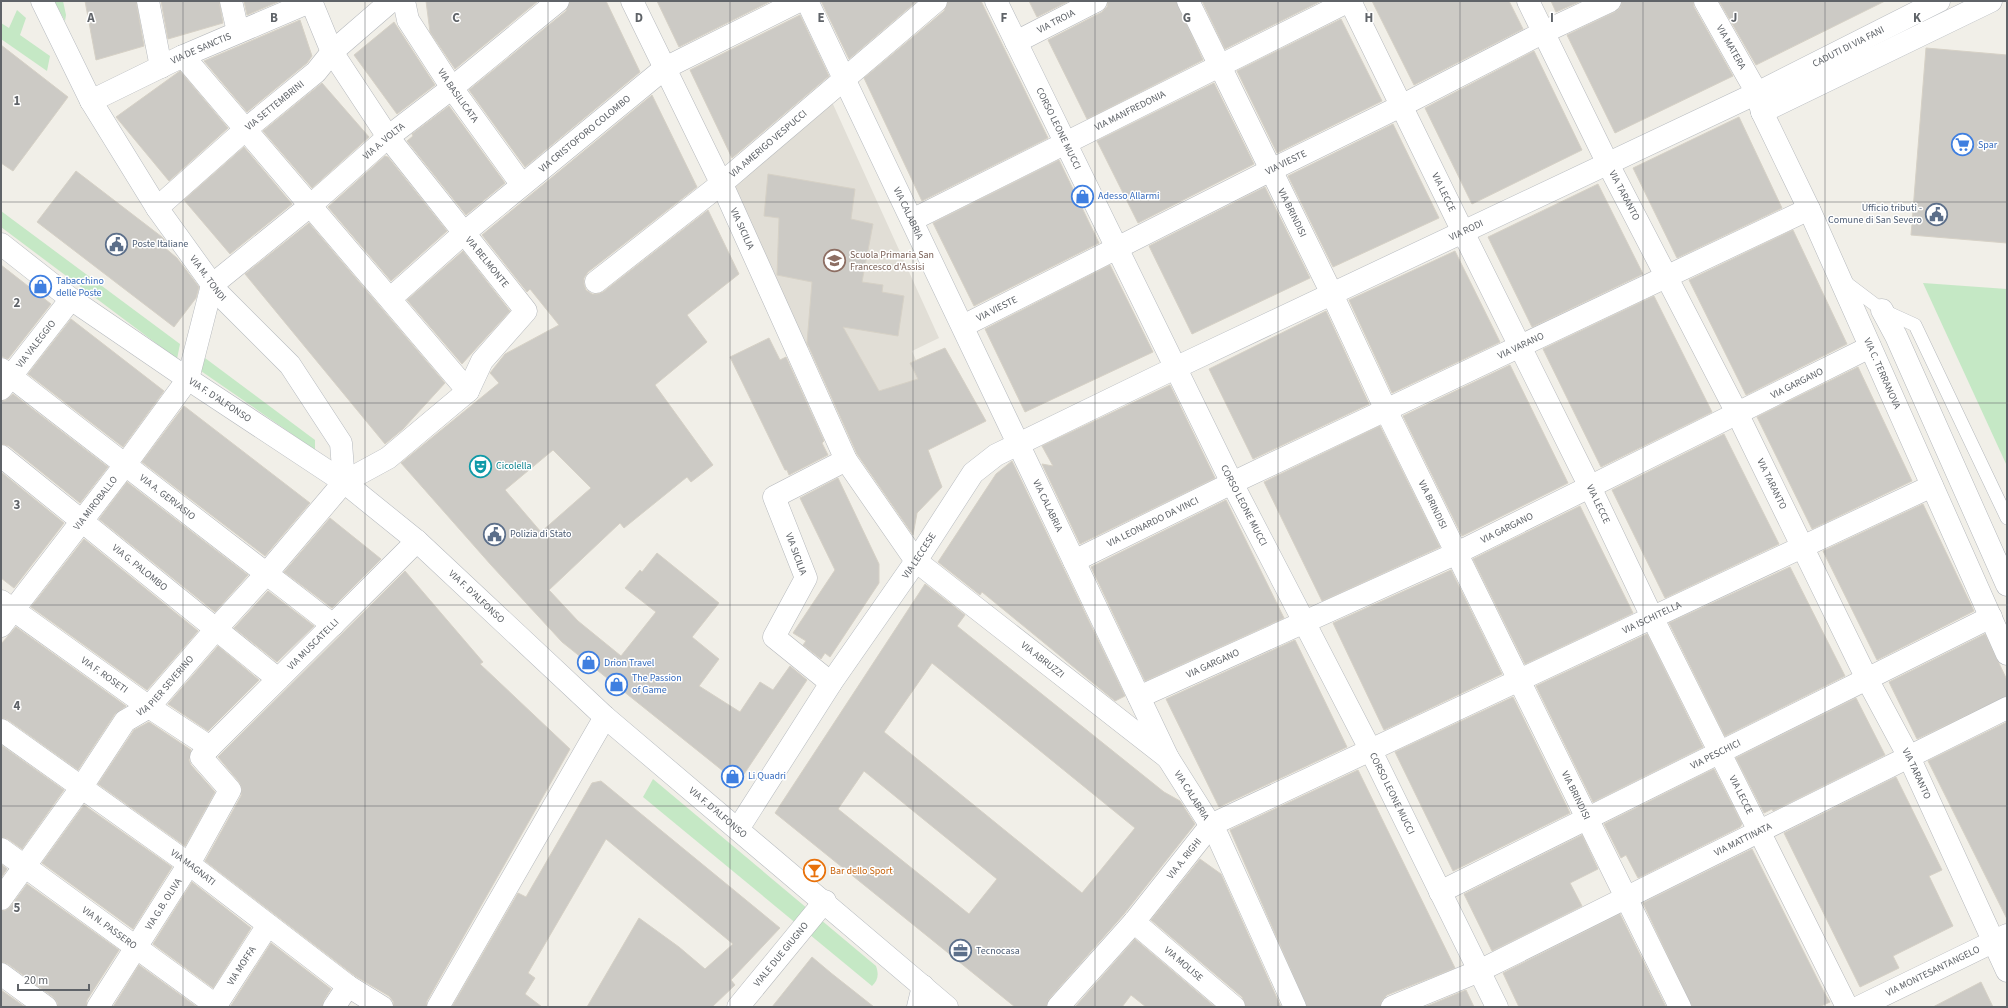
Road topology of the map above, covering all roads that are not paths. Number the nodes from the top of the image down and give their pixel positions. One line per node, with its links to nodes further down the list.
1 (42, 1): 31 (street, VIA M. TONDI)
2 (148, 1): 27 (street)
3 (231, 1): 21 (street)
4 (311, 1): 21 (street, VIA DE SANCTIS); 24 (street, VIA BELMONTE)
5 (391, 1): 24 (street, VIA SETTEMBRINI)
6 (404, 1): 30 (street, VIA BASILICATA)
7 (558, 1): 30 (street, VIA A. VOLTA)
8 (632, 1): 28 (street, VIA SICILIA)
9 (798, 1): 28 (street, VIA CRISTOFORO COLOMBO)
10 (807, 1): 29 (street, VIA CALABRIA)
11 (936, 1): 29 (street, VIA AMERIGO VESPUCCI)
12 (996, 1): 23 (street, CORSO LEONE MUCCI)
13 (1096, 1): 23 (street, VIA TROIA)
14 (1188, 1): 26 (street, VIA BRINDISI)
15 (1350, 1): 26 (street, VIA MANFREDONIA); 33 (street, VIA LECCE)
16 (1528, 1): 22 (street, VIA TARANTO)
17 (1610, 1): 22 (street, VIA VIESTE)
18 (1706, 1): 32 (street, VIA MATERA)
19 (1991, 1): 32 (street)
20 (1932, 3): 32 (street, CADUTI DI VIA FANI)
21 (238, 32): 25 (street, VIA DE SANCTIS)
22 (1544, 32): 33 (street, VIA VIESTE); 37 (street, VIA TARANTO)
23 (1016, 42): 36 (street, CORSO LEONE MUCCI)
24 (332, 52): 34 (street, VIA SETTEMBRINI); 35 (street, VIA BELMONTE)
25 (183, 56): 27 (street, VIA DE SANCTIS); 34 (street)
26 (1219, 66): 36 (street, VIA MANFREDONIA); 38 (street, VIA BRINDISI)
27 (161, 67): 31 (street, VIA DE SANCTIS)
28 (665, 68): 39 (street, VIA SICILIA); 40 (street, VIA CRISTOFORO COLOMBO)
29 (844, 78): 39 (street, VIA AMERIGO VESPUCCI); 44 (street, VIA CALABRIA)
30 (452, 88): 35 (street, VIA A. VOLTA); 40 (street, VIA BASILICATA)
31 (91, 101): 42 (street, VIA M. TONDI)
32 (1759, 102): 37 (street, VIA RODI); 43 (street, VIA C. TERRANOVA)
33 (1401, 106): 38 (street, VIA VIESTE); 45 (street, VIA LECCE)
34 (246, 129): 41 (street); 42 (street, VIA SETTEMBRINI)
35 (388, 137): 41 (street, VIA A. VOLTA); 46 (street, VIA BELMONTE)
36 (1065, 143): 44 (street, VIA MANFREDONIA); 48 (street, CORSO LEONE MUCCI)
37 (1608, 164): 45 (street, VIA RODI); 49 (street, VIA TARANTO)
38 (1271, 170): 48 (street, VIA VIESTE); 53 (street, VIA BRINDISI)
39 (721, 184): 51 (street, VIA AMERIGO VESPUCCI); 68 (street, VIA SICILIA)
40 (522, 186): 46 (street, VIA CRISTOFORO COLOMBO)
41 (311, 205): 52 (street, VIA A. VOLTA); 55 (street)
42 (157, 208): 52 (street, VIA M. TONDI)
43 (1809, 209): 49 (street, VIA VARANO); 50 (street, VIA C. TERRANOVA)
44 (912, 220): 57 (street, VIA CALABRIA)
45 (1463, 232): 53 (street, VIA RODI); 58 (street, VIA LECCE)
46 (464, 233): 55 (street, VIA CRISTOFORO COLOMBO); 63 (street, VIA BELMONTE)
47 (1, 244): 54 (street, VIA F. D'ALFONSO)
48 (1117, 249): 57 (street, VIA VIESTE); 60 (street, CORSO LEONE MUCCI)
49 (1666, 276): 58 (street, VIA VARANO); 65 (street, VIA TARANTO)
50 (1839, 278): 56 (lane); 59 (street, VIA C. TERRANOVA)
51 (596, 282)
52 (212, 285): 62 (street); 70 (street, VIA M. TONDI)
53 (1332, 294): 60 (street, VIA RODI); 64 (street, VIA BRINDISI)
54 (71, 298): 61 (street, VIA VALEGGIO); 62 (street, VIA F. D'ALFONSO)
55 (391, 298): 63 (street)
56 (1882, 310): 74 (lane); 82 (street)
57 (963, 326): 66 (street, VIA CALABRIA)
58 (1520, 347): 64 (street, VIA VARANO); 73 (street, VIA LECCE)
59 (1870, 347): 65 (street, VIA GARGANO); 72 (street, VIA C. TERRANOVA)
60 (1175, 368): 66 (street, VIA LECCESE); 71 (street, CORSO LEONE MUCCI)
61 (4, 379): 69 (street, VIA A. GERVASIO)
62 (188, 380): 69 (street, VIA MIROBALLO); 70 (street, VIA F. D'ALFONSO)
63 (468, 391): 70 (street, VIA BELMONTE)
64 (1386, 410): 71 (street, VIA VARANO); 78 (street, VIA BRINDISI)
65 (1737, 413): 73 (street, VIA GARGANO); 77 (street, VIA TARANTO)
66 (1019, 444): 79 (street, VIA LECCESE); 80 (street, VIA CALABRIA)
67 (1, 456): 75 (street, VIA G. PALOMBO)
68 (846, 460): 79 (street, VIA SICILIA); 93 (street, VIA SICILIA)
69 (125, 465): 75 (street, VIA MIROBALLO); 81 (street, VIA A. GERVASIO)
70 (344, 482): 76 (street, VIA F. D'ALFONSO); 81 (street, VIA PIER SEVERINO)
71 (1232, 484): 80 (street, VIA LEONARDO DA VINCI); 86 (street, CORSO LEONE MUCCI)
72 (1932, 486): 77 (street, VIA ISCHITELLA); 85 (street, VIA C. TERRANOVA)
73 (1590, 487): 78 (street, VIA GARGANO); 84 (street, VIA LECCE)
74 (2007, 518)
75 (82, 522): 83 (street, VIA MIROBALLO); 88 (street, VIA G. PALOMBO)
76 (417, 541): 87 (street, VIA MUSCATELLI); 97 (street, VIA F. D'ALFONSO)
77 (1802, 547): 84 (street, VIA ISCHITELLA); 92 (street, VIA TARANTO)
78 (1457, 553): 86 (street, VIA GARGANO); 91 (street, VIA BRINDISI)
79 (916, 561): 93 (street, VIA LECCESE); 103 (street, VIA ABRUZZI)
80 (1074, 561): 94 (street, VIA CALABRIA)
81 (267, 573): 87 (street, VIA A. GERVASIO); 88 (street, VIA PIER SEVERINO)
82 (2007, 585)
83 (5, 613): 95 (street, VIA F. ROSETI)
84 (1652, 617): 91 (street, VIA ISCHITELLA); 101 (street, VIA LECCE)
85 (1991, 617): 89 (street, VIA C. TERRANOVA); 92 (street, VIA PESCHICI)
86 (1305, 621): 94 (street, VIA GARGANO); 100 (street, CORSO LEONE MUCCI)
87 (333, 625): 90 (street, VIA MUSCATELLI)
88 (216, 629): 90 (street, VIA G. PALOMBO); 95 (street, VIA PIER SEVERINO)
89 (2007, 654)
90 (278, 679): 99 (street, VIA MUSCATELLI)
91 (1520, 679): 100 (street, VIA ISCHITELLA); 105 (street, VIA BRINDISI)
92 (1867, 679): 101 (street, VIA PESCHICI); 102 (street, VIA TARANTO)
93 (831, 683): 107 (street, VIA LECCESE)
94 (1139, 697): 103 (street, VIA CALABRIA)
95 (149, 707): 99 (street, VIA F. ROSETI); 104 (street, VIA PIER SEVERINO)
96 (2007, 708): 102 (street, VIA MATTINATA)
97 (605, 717): 107 (street, VIA F. D'ALFONSO); 130 (street)
98 (1, 730): 104 (street, VIA MAGNATI)
99 (210, 747): 110 (street, VIA G.B. OLIVA)
100 (1370, 749): 106 (street, VIA A. RIGHI); 112 (street, CORSO LEONE MUCCI)
101 (1720, 752): 105 (street, VIA PESCHICI); 108 (street, VIA LECCE)
102 (1909, 757): 108 (street, VIA MATTINATA); 118 (street, VIA TARANTO)
103 (1168, 758): 106 (street, VIA CALABRIA)
104 (81, 788): 110 (street, VIA MAGNATI); 111 (street, VIA PIER SEVERINO)
105 (1588, 818): 112 (street, VIA PESCHICI); 113 (street, VIA BRINDISI)
106 (1211, 825): 116 (street, VIA A. RIGHI); 135 (street, VIA CALABRIA)
107 (738, 829): 115 (street, VIA F. D'ALFONSO)
108 (1759, 831): 113 (street, VIA MATTINATA); 139 (street, VIA LECCE)
109 (1, 849): 111 (street, VIA N. PASSERO)
110 (189, 864): 117 (street, VIA MAGNATI); 119 (street, VIA G.B. OLIVA)
111 (24, 866): 114 (street, VIA PIER SEVERINO); 119 (street, VIA N. PASSERO)
112 (1440, 892): 120 (street, CORSO LEONE MUCCI)
113 (1626, 898): 120 (street, VIA MATTINATA); 138 (street, VIA BRINDISI)
114 (1, 899)
115 (825, 901): 124 (street, VIA F. D'ALFONSO); 131 (street, VIALE DUE GIUGNO)
116 (1134, 922): 133 (street, VIA A. RIGHI); 134 (street, VIA MOLISE)
117 (268, 925): 123 (street, VIA MAGNATI); 125 (street, VIA MOFFA)
118 (2000, 939): 121 (street, VIA TARANTO); 140 (street, VIA MONTESANTANGELO)
119 (136, 947): 125 (street, VIA N. PASSERO); 127 (street, VIA G.B. OLIVA)
120 (1479, 971): 136 (street, VIA MATTINATA); 137 (street, CORSO LEONE MUCCI)
121 (2007, 971)
122 (1, 974): 126 (street)
123 (348, 986): 128 (street); 129 (street, VIA MAGNATI)
124 (920, 997): 132 (street, VIA F. D'ALFONSO)
125 (216, 1006)
126 (46, 1007)
127 (98, 1007)
128 (334, 1007)
129 (382, 1007)
130 (438, 1007)
131 (738, 1007)
132 (948, 1007)
133 (1058, 1007)
134 (1234, 1007)
135 (1295, 1007)
136 (1392, 1007)
137 (1497, 1007)
138 (1680, 1007)
139 (1847, 1007)
140 (1860, 1007)

